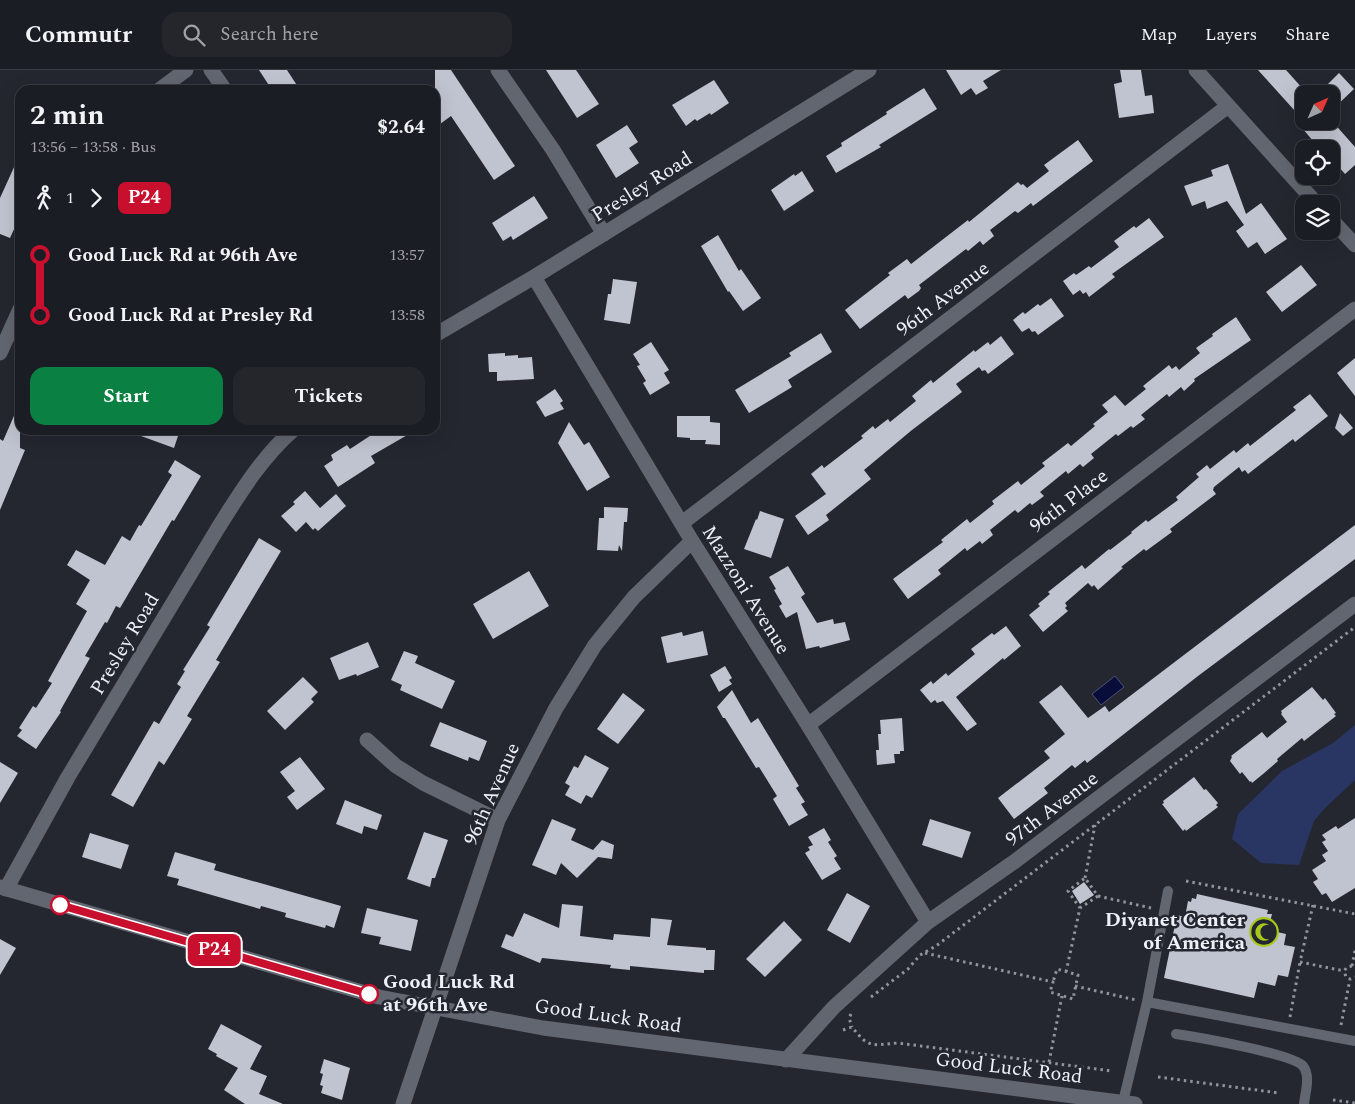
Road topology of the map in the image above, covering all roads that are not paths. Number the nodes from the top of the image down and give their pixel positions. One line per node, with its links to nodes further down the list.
1 (186, 70): 6 (street)
2 (211, 70): 7 (street)
3 (498, 70): 11 (street)
4 (869, 70): 11 (street, Presley Road)
5 (1196, 70): 8 (street)
6 (165, 85)
7 (222, 85)
8 (1228, 106): 9 (street); 19 (street, 96th Avenue)
9 (1309, 195)
10 (1340, 229): 12 (street)
11 (604, 234): 13 (street, Presley Road)
12 (1355, 245)
13 (534, 277): 16 (street, Presley Road); 19 (street, Mazzoni Avenue)
14 (1355, 309): 22 (street, 96th Place)
15 (15, 320): 17 (street)
16 (440, 332)
17 (0, 353)
18 (288, 435): 25 (street, Presley Road)
19 (682, 523): 20 (street, Mazzoni Avenue)
20 (692, 541): 22 (street, Mazzoni Avenue); 24 (street, 96th Avenue)
21 (1355, 604): 27 (street, 97th Avenue)
22 (808, 725): 27 (street, Mazzoni Avenue)
23 (367, 740): 24 (street)
24 (498, 820): 29 (street, 96th Avenue)
25 (3, 888): 29 (street, Good Luck Road)
26 (1168, 891): 28 (lane)
27 (928, 922): 32 (street, 97th Avenue)
28 (1147, 1002): 31 (lane); 33 (lane)
29 (434, 1008): 32 (street, Good Luck Road); 34 (street, 96th Avenue)
30 (1176, 1034): 35 (lane)
31 (1355, 1041)
32 (786, 1060): 33 (street, Good Luck Road)
33 (1129, 1103)
34 (403, 1104)
35 (1304, 1104)

